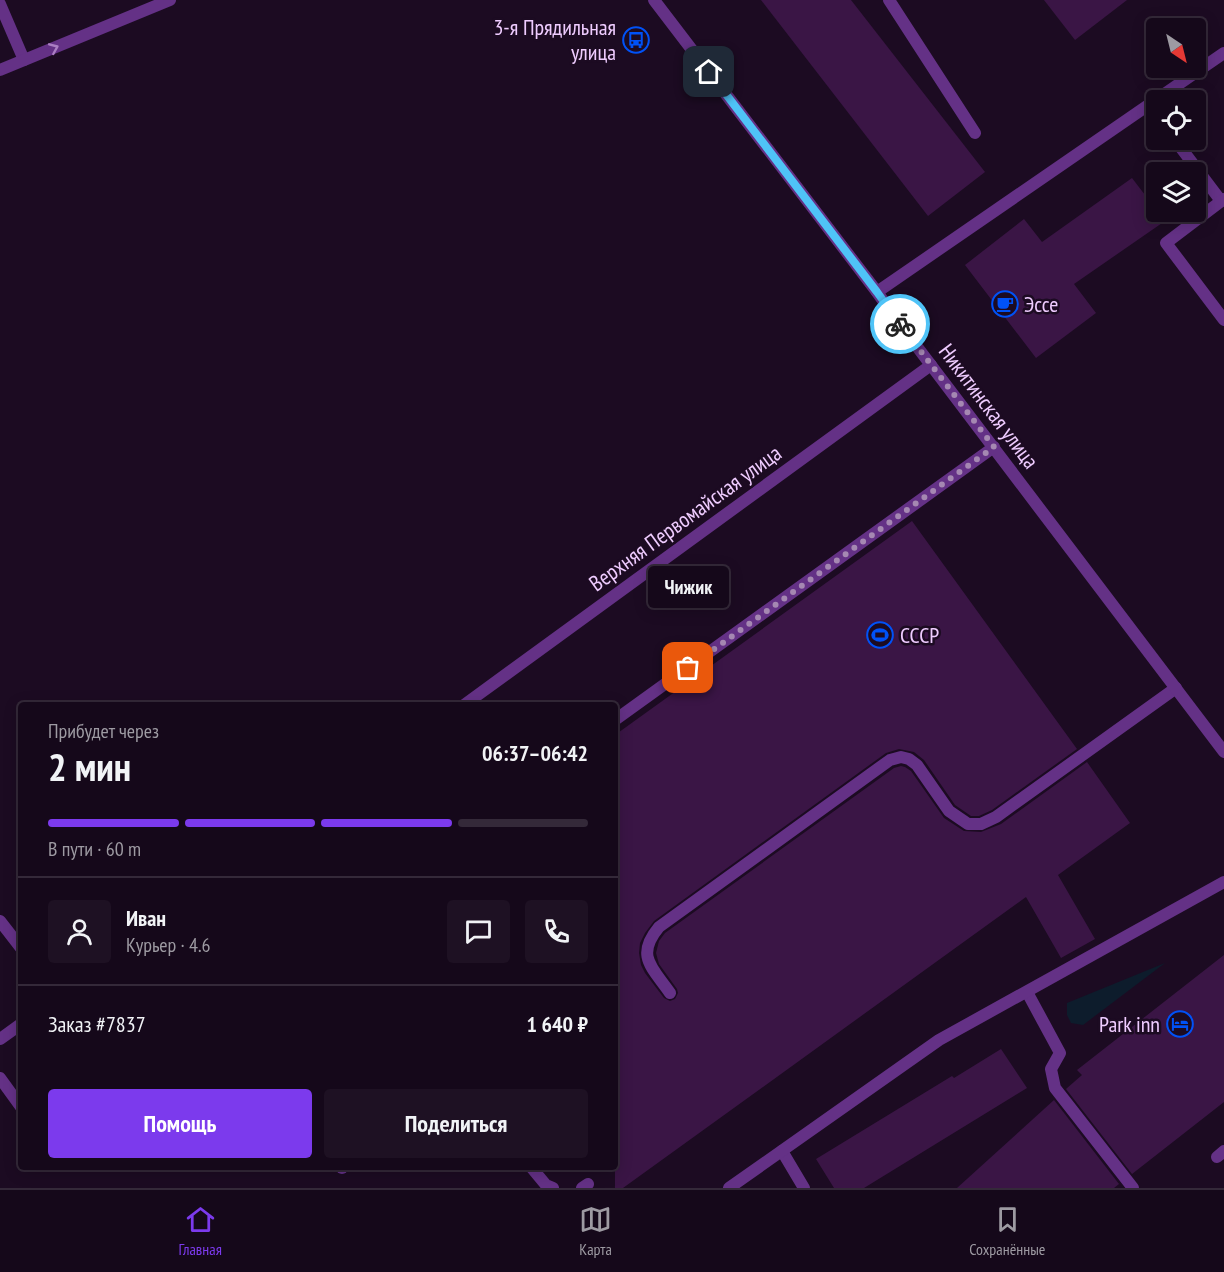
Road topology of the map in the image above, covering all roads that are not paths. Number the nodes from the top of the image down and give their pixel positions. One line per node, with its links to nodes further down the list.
1 (170, 0): 6 (street, one-way to 1)
2 (654, 0): 13 (street, Никитинская улица)
3 (889, 0): 10 (street)
4 (0, 4): 6 (street)
5 (1224, 53): 8 (street)
6 (24, 60): 7 (street)
7 (0, 70)
8 (1178, 90)
9 (1146, 115): 13 (street)
10 (975, 133)
11 (1183, 150): 12 (street)
12 (1223, 200): 14 (street)
13 (877, 292): 15 (street, Никитинская улица)
14 (1224, 320)
15 (931, 364): 16 (street, Никитинская улица); 18 (street, Верхняя Первомайская улица)
16 (994, 447): 17 (street, Никитинская улица); 19 (street)
17 (1176, 688): 20 (street, Никитинская улица); 25 (street)
18 (468, 702)
19 (618, 718)
20 (1224, 752)
21 (1224, 882): 24 (street)
22 (0, 921): 23 (street)
23 (18, 944)
24 (1027, 992): 30 (street); 35 (street)
25 (670, 993)
26 (18, 1026): 27 (street)
27 (0, 1039)
28 (0, 1078): 29 (street)
29 (18, 1103)
30 (782, 1151): 33 (street); 34 (street)
31 (534, 1170): 32 (street)
32 (553, 1188)
33 (729, 1188)
34 (804, 1188)
35 (1133, 1188)

